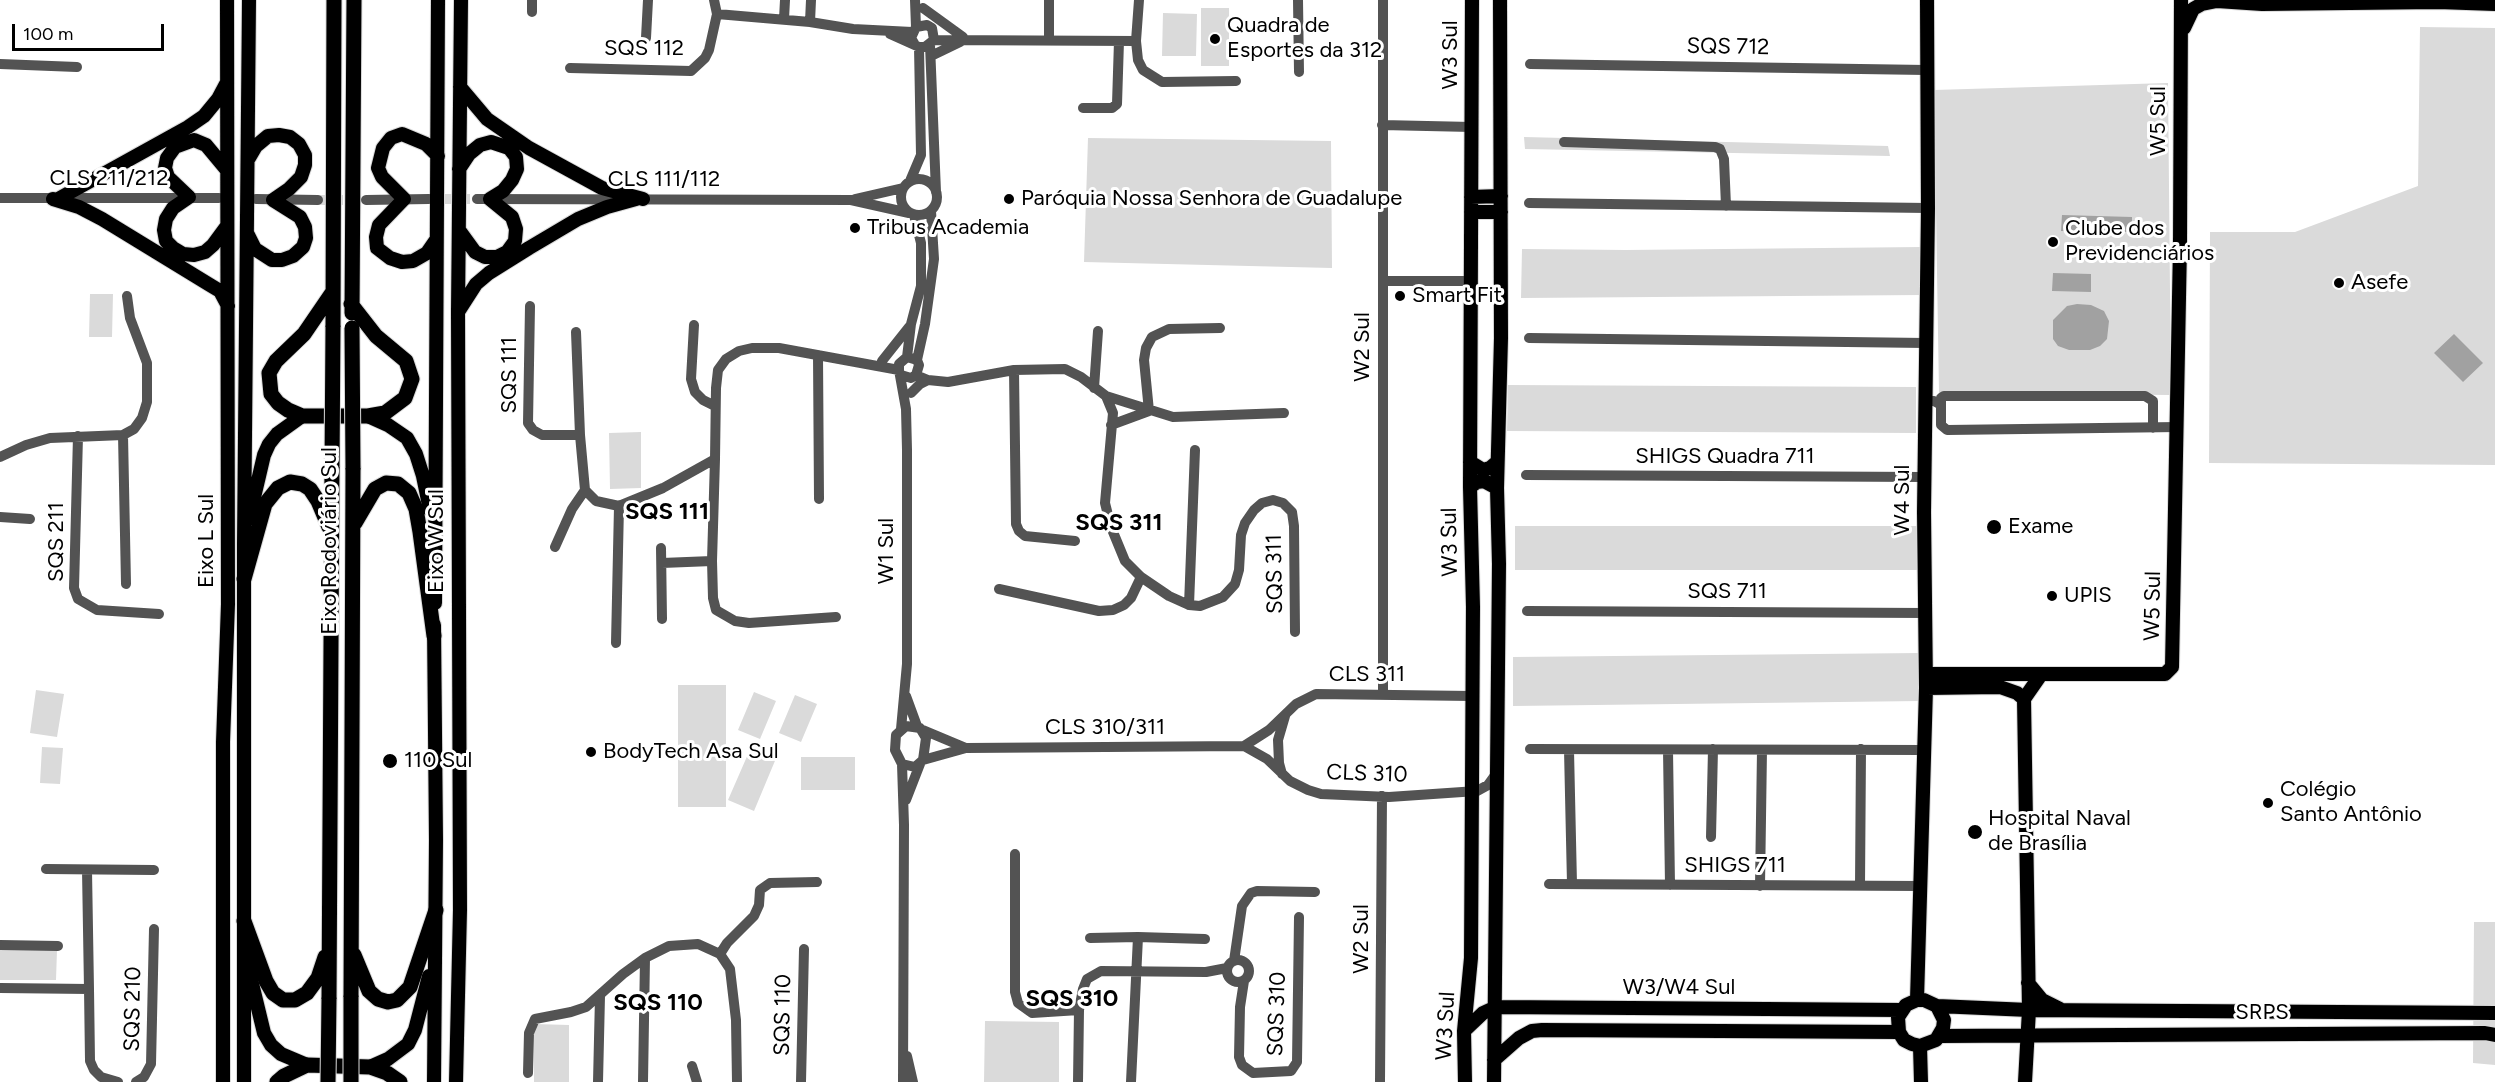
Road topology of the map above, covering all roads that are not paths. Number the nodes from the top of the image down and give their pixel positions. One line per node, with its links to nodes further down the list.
1 (227, 0): 45 (main road, Eixo L Sul)
2 (249, 0): 52 (main road, Eixo L Sul)
3 (334, 0): 85 (highway, Eixo Rodoviário Sul)
4 (354, 0): 87 (highway, Eixo Rodoviário Sul)
5 (438, 0): 51 (main road, Eixo W Sul)
6 (461, 0): 46 (main road, Eixo W Sul)
7 (532, 0): 25 (street)
8 (648, 0): 31 (street)
9 (714, 0): 26 (street, SQS 112)
10 (785, 0): 27 (street)
11 (811, 0): 28 (street)
12 (1049, 0): 34 (street)
13 (1140, 0): 36 (street)
14 (1298, 0): 43 (street)
15 (1383, 0): 48 (street, W2 Sul)
16 (1472, 0): 49 (main road, W3 Sul)
17 (1500, 0): 57 (main road)
18 (1927, 0): 42 (main road, W4 Sul)
19 (2181, 0): 32 (main road, W5 Sul)
20 (2402, 1): 21 (main road); 22 (main road)
21 (2436, 1): 24 (main road)
22 (2275, 2): 32 (main road)
23 (919, 3): 29 (street); 30 (street); 33 (street)
24 (2495, 4)
25 (532, 12)
26 (717, 14): 27 (street); 41 (street, SQS 112)
27 (784, 19): 28 (street)
28 (810, 22): 30 (street)
29 (931, 34): 30 (street); 30 (street); 33 (street); 37 (street)
30 (915, 37): 55 (street)
31 (646, 38)
32 (2181, 38): 116 (main road, W5 Sul)
33 (966, 39): 34 (street); 37 (street)
34 (1049, 40): 35 (street)
35 (1119, 41): 36 (street); 47 (street)
36 (1136, 41): 44 (street)
37 (931, 57): 56 (street)
38 (0, 64): 40 (street)
39 (1530, 64): 42 (street, SQS 712)
40 (77, 67)
41 (570, 68)
42 (1926, 70): 74 (main road, W4 Sul)
43 (1299, 72)
44 (1236, 81)
45 (227, 82): 53 (main road, Eixo L Sul); 62 (main road)
46 (460, 87): 54 (main road, Eixo W Sul); 67 (main road)
47 (1083, 108)
48 (1382, 125): 49 (street); 83 (street, W2 Sul)
49 (1472, 127): 58 (main road, W3 Sul)
50 (1564, 142): 73 (street)
51 (438, 156): 64 (main road); 82 (main road, Eixo W Sul)
52 (248, 159): 68 (main road); 81 (main road, Eixo L Sul)
53 (226, 169): 60 (main road); 79 (main road, Eixo L Sul)
54 (459, 169): 66 (main road); 80 (main road, Eixo W Sul)
55 (907, 184): 56 (street); 71 (street, CLS 111/112); 78 (street)
56 (936, 192): 75 (street)
57 (1501, 196): 58 (main road); 77 (main road)
58 (1471, 197): 76 (main road, W3 Sul)
59 (0, 198): 62 (street, CLS 211/212)
60 (189, 198): 61 (street, CLS 211/212); 62 (street, CLS 211/212); 79 (main road)
61 (219, 198)
62 (55, 199): 89 (main road)
63 (256, 199): 68 (street)
64 (404, 199): 65 (street); 70 (street); 82 (main road)
65 (429, 199)
66 (484, 199): 67 (street, CLS 111/112); 80 (main road)
67 (640, 199): 71 (street, CLS 111/112); 90 (main road)
68 (273, 200): 69 (street); 81 (main road)
69 (318, 200)
70 (366, 200)
71 (851, 200): 78 (street, CLS 111/112)
72 (1528, 203): 73 (street)
73 (1726, 206): 74 (street)
74 (1928, 208): 97 (main road, W4 Sul)
75 (931, 211): 78 (street); 101 (street, W1 Sul)
76 (1471, 212): 77 (main road); 84 (main road, W3 Sul)
77 (1501, 212): 125 (main road)
78 (912, 214): 91 (street, W1 Sul)
79 (227, 226): 89 (main road, Eixo L Sul)
80 (459, 229): 90 (main road, Eixo W Sul)
81 (248, 233): 139 (main road, Eixo L Sul)
82 (436, 240): 137 (main road, Eixo W Sul)
83 (1383, 281): 84 (street); 160 (street, W2 Sul)
84 (1470, 281): 124 (main road, W3 Sul)
85 (332, 293): 113 (highway); 136 (highway, Eixo Rodoviário Sul, bridge)
86 (127, 296): 118 (street)
87 (351, 304): 114 (highway); 135 (highway, Eixo Rodoviário Sul, bridge)
88 (530, 306): 119 (street, SQS 111)
89 (229, 307): 248 (main road, Eixo L Sul)
90 (458, 312): 255 (main road, Eixo W Sul)
91 (911, 324): 99 (street); 101 (street, W1 Sul)
92 (694, 325): 109 (street)
93 (1220, 328): 111 (street)
94 (1098, 331): 104 (street)
95 (576, 332): 119 (street)
96 (1529, 338): 97 (street)
97 (1926, 343): 107 (main road, W4 Sul)
98 (818, 355): 100 (street); 109 (street); 131 (street)
99 (882, 361): 100 (street); 101 (street)
100 (865, 365): 101 (street)
101 (909, 368): 103 (street); 105 (street, W1 Sul); 110 (street, W1 Sul)
102 (1014, 370): 103 (street); 104 (street); 138 (street)
103 (932, 380): 105 (street)
104 (1094, 388): 106 (street)
105 (911, 393): 110 (street, W1 Sul)
106 (1106, 396): 111 (street); 115 (street)
107 (1924, 400): 108 (street); 127 (main road, W4 Sul)
108 (1941, 405): 117 (street); 117 (street)
109 (715, 406): 123 (street)
110 (906, 409): 159 (street, W1 Sul)
111 (1149, 411): 112 (street); 115 (street)
112 (1284, 413)
113 (302, 416): 114 (highway); 139 (main road)
114 (368, 416): 137 (main road)
115 (1112, 425): 144 (street)
116 (2178, 427): 117 (street); 157 (main road, W5 Sul)
117 (2153, 428)
118 (123, 435): 120 (street); 146 (street)
119 (580, 435): 130 (street)
120 (78, 436): 122 (street); 151 (street, SQS 211)
121 (1195, 450): 148 (street)
122 (0, 457)
123 (715, 459): 132 (street); 142 (street)
124 (1470, 462): 125 (main road); 128 (main road, W3 Sul)
125 (1497, 462): 129 (main road)
126 (1526, 475): 127 (street, SHIGS Quadra 711)
127 (1924, 477): 150 (main road, W4 Sul)
128 (1470, 487): 129 (main road); 161 (main road, W3 Sul)
129 (1497, 488): 178 (main road)
130 (585, 490): 132 (street); 140 (street)
131 (819, 499)
132 (619, 506): 156 (street)
133 (0, 517): 134 (street, SQS 211)
134 (30, 519)
135 (354, 525): 155 (highway); 205 (highway, Eixo Rodoviário Sul)
136 (333, 538): 145 (highway); 201 (highway, Eixo Rodoviário Sul)
137 (436, 539): 155 (main road, Eixo W Sul)
138 (1075, 541)
139 (244, 545): 145 (main road, Eixo L Sul)
140 (555, 547)
141 (661, 548): 143 (street)
142 (712, 561): 143 (street); 152 (street)
143 (662, 563): 153 (street)
144 (1141, 577): 147 (street); 148 (street)
145 (244, 579): 197 (main road, Eixo L Sul)
146 (126, 584)
147 (999, 589)
148 (1189, 605): 154 (street, SQS 311)
149 (1527, 611): 150 (street, SQS 711)
150 (1926, 613): 158 (main road, W4 Sul)
151 (159, 614)
152 (836, 617)
153 (662, 619)
154 (1295, 632)
155 (434, 636): 195 (main road, Eixo W Sul)
156 (616, 643)
157 (2040, 676): 158 (main road, W5 Sul); 162 (main road)
158 (1926, 681): 162 (main road); 174 (main road, W4 Sul)
159 (905, 693): 164 (street, W1 Sul); 165 (street, W1 Sul)
160 (1383, 695): 161 (street, CLS 311); 163 (street, CLS 311)
161 (1472, 696): 179 (main road, W3 Sul)
162 (2024, 699): 213 (main road)
163 (1286, 712): 166 (street, CLS 311); 177 (street)
164 (920, 728): 165 (street); 167 (street, CLS 310/311); 175 (street)
165 (901, 729): 176 (street)
166 (1244, 746): 167 (street, CLS 310/311); 177 (street, CLS 310)
167 (966, 748): 175 (street, CLS 310/311)
168 (1530, 749): 171 (street)
169 (1713, 749): 172 (street); 173 (street); 182 (street)
170 (1861, 749): 173 (street); 174 (street); 192 (street)
171 (1569, 750): 172 (street); 189 (street)
172 (1668, 750): 190 (street)
173 (1762, 750): 191 (street)
174 (1925, 750): 193 (main road, W4 Sul)
175 (922, 762): 176 (street); 181 (street)
176 (902, 764): 181 (street)
177 (1282, 774): 180 (street, CLS 310)
178 (1496, 774): 179 (street); 216 (main road)
179 (1471, 792): 180 (street, CLS 310); 232 (main road, W3 Sul)
180 (1382, 796): 264 (street, W2 Sul)
181 (904, 806): 239 (street)
182 (1710, 837)
183 (1015, 854): 223 (street)
184 (46, 868): 185 (street)
185 (87, 870): 186 (street); 215 (street, SQS 210)
186 (154, 870)
187 (817, 882): 209 (street)
188 (1549, 884): 189 (street, SHIGS 711)
189 (1572, 885): 190 (street, SHIGS 711)
190 (1670, 885): 191 (street, SHIGS 711)
191 (1760, 886): 192 (street, SHIGS 711)
192 (1860, 886): 193 (street, SHIGS 711)
193 (1920, 886): 218 (main road, W4 Sul)
194 (1315, 892): 212 (street, SQS 310)
195 (436, 910): 205 (highway); 208 (main road, Eixo W Sul)
196 (1299, 917): 212 (street, SQS 310)
197 (244, 921): 201 (highway); 207 (main road, Eixo L Sul)
198 (154, 930): 247 (street, SQS 210)
199 (1138, 937): 200 (street); 202 (street); 211 (street)
200 (1089, 938)
201 (330, 939): 251 (highway, Eixo Rodoviário Sul, bridge)
202 (1205, 939)
203 (0, 945): 204 (street)
204 (58, 946)
205 (351, 948): 252 (highway, Eixo Rodoviário Sul, bridge)
206 (804, 949): 260 (street, SQS 110)
207 (244, 953): 241 (main road); 249 (main road, Eixo L Sul)
208 (435, 954): 243 (main road); 254 (main road, Eixo W Sul)
209 (720, 954): 210 (street); 259 (street, SQS 110)
210 (645, 958): 217 (street); 257 (street)
211 (1136, 971): 212 (street); 223 (street); 263 (street)
212 (1235, 972)
213 (2028, 983): 227 (main road); 228 (main road)
214 (0, 988): 215 (street, SQS 210)
215 (89, 989): 246 (street, SQS 210)
216 (1496, 989): 220 (main road); 221 (main road)
217 (600, 996): 244 (street); 256 (street)
218 (1917, 1000): 219 (main road); 226 (main road)
219 (1937, 1006): 227 (main road, SRPS); 236 (main road)
220 (1496, 1007): 221 (main road, W3/W4 Sul); 232 (main road); 240 (main road)
221 (1523, 1008): 222 (main road, W3/W4 Sul)
222 (1642, 1009): 224 (main road, W3/W4 Sul); 230 (main road)
223 (1079, 1010): 262 (street)
224 (1730, 1010): 225 (main road, W3/W4 Sul); 231 (main road)
225 (1810, 1010): 226 (main road, W3/W4 Sul); 233 (main road)
226 (1901, 1010): 234 (main road)
227 (2029, 1010): 228 (main road, SRPS); 237 (main road)
228 (2062, 1010): 229 (main road, SRPS)
229 (2495, 1013)
230 (1640, 1030): 231 (main road, W3/W4 Sul); 240 (main road, W3/W4 Sul)
231 (1727, 1030): 233 (main road, W3/W4 Sul)
232 (1464, 1031): 265 (main road, W3 Sul)
233 (1810, 1032): 234 (main road, W3/W4 Sul)
234 (1899, 1032): 238 (main road)
235 (2495, 1035): 237 (main road, SRPS)
236 (1940, 1036): 237 (main road, SRPS); 238 (main road)
237 (2028, 1036): 268 (main road)
238 (1920, 1046): 267 (main road)
239 (905, 1047): 245 (street); 261 (street)
240 (1494, 1060): 266 (main road)
241 (307, 1065): 243 (highway); 250 (highway)
242 (692, 1065): 258 (street)
243 (370, 1067): 253 (highway)
244 (528, 1074)
245 (901, 1079)
246 (118, 1082)
247 (136, 1082)
248 (223, 1082)
249 (244, 1082)
250 (277, 1082)
251 (328, 1082)
252 (351, 1082)
253 (400, 1082)
254 (434, 1082)
255 (456, 1082)
256 (598, 1082)
257 (643, 1082)
258 (697, 1082)
259 (737, 1082)
260 (801, 1082)
261 (913, 1082)
262 (1078, 1082)
263 (1131, 1082)
264 (1380, 1082)
265 (1464, 1082)
266 (1494, 1082)
267 (1921, 1082)
268 (2025, 1082)

